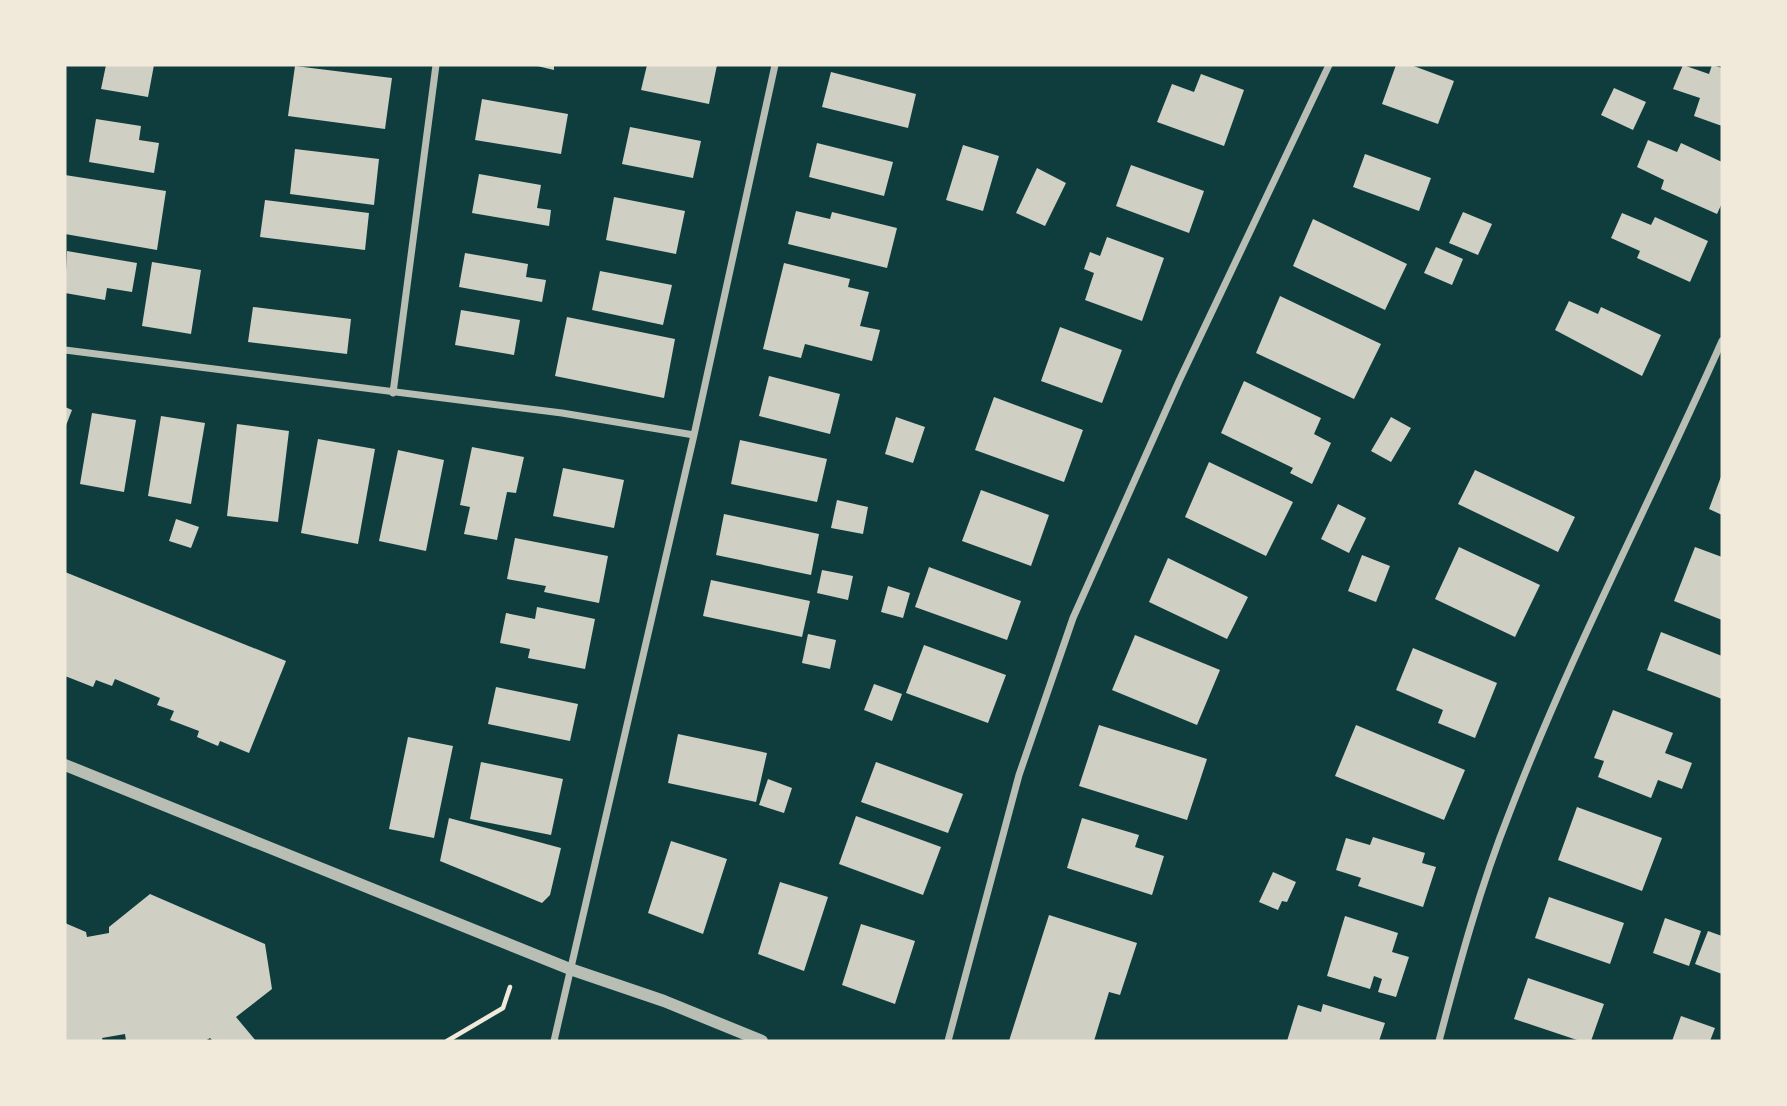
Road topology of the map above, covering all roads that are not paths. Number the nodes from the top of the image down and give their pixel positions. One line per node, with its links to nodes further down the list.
1 (436, 65): 6 (street)
2 (775, 65): 7 (street)
3 (1329, 65): 12 (street)
4 (1722, 341): 13 (street)
5 (65, 350): 6 (street)
6 (393, 393): 7 (street)
7 (694, 435): 9 (street)
8 (65, 765): 9 (street)
9 (570, 969): 10 (street); 11 (street)
10 (554, 1041)
11 (762, 1041)
12 (948, 1041)
13 (1439, 1041)

